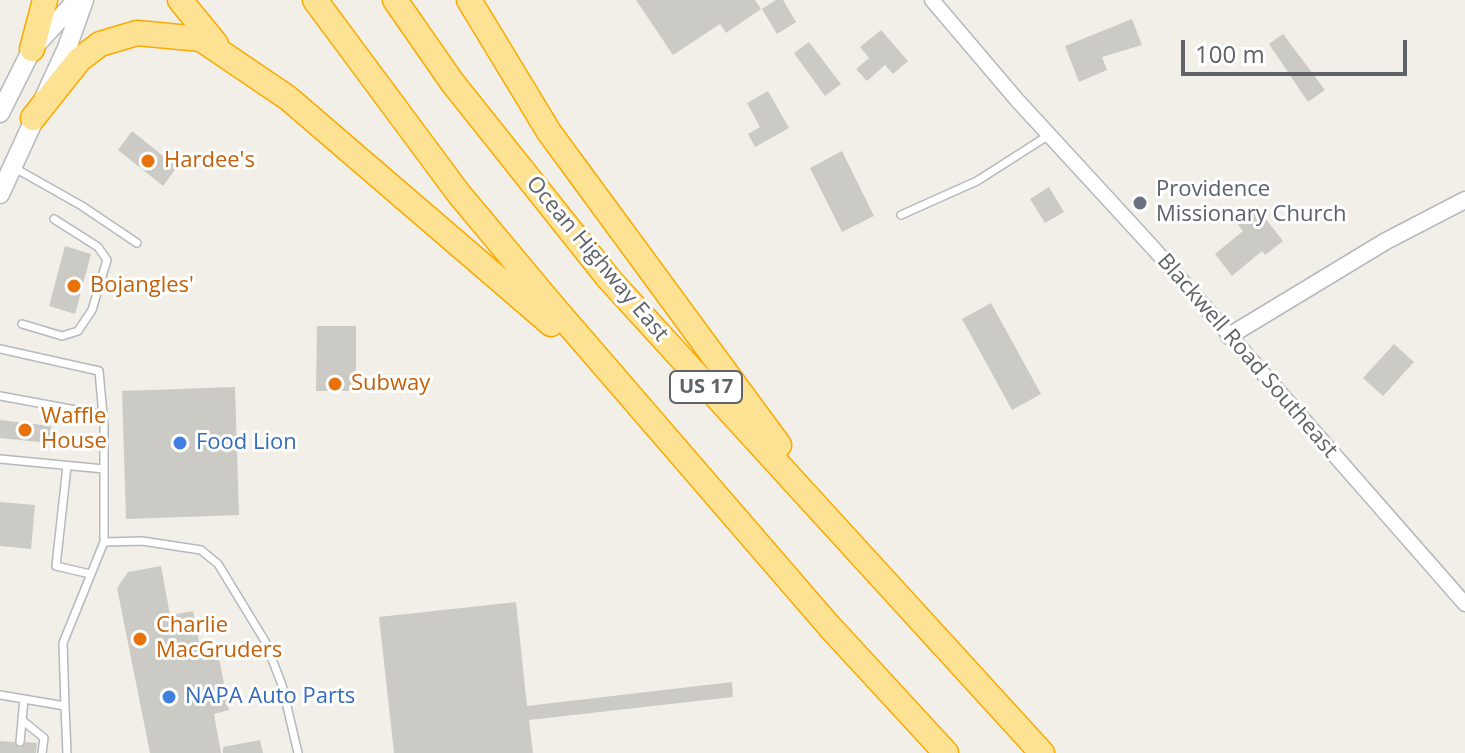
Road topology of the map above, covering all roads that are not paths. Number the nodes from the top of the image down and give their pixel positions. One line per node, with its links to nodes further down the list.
1 (45, 0): 9 (highway)
2 (77, 0): 9 (main road)
3 (84, 0): 12 (main road)
4 (180, 0): 10 (highway)
5 (315, 0): 27 (highway, US 17)
6 (395, 0): 30 (highway, Ocean Highway East / US 17)
7 (469, 0): 30 (highway)
8 (932, 0): 13 (street, Blackwell Road Southeast)
9 (32, 49): 11 (main road)
10 (223, 51): 12 (highway); 27 (highway)
11 (0, 113)
12 (33, 118): 14 (main road)
13 (1049, 135): 17 (lane); 21 (street, Blackwell Road Southeast)
14 (12, 167): 15 (main road); 19 (lane)
15 (0, 194)
16 (1465, 200): 21 (street)
17 (901, 215)
18 (54, 219): 20 (lane)
19 (137, 243)
20 (22, 324)
21 (1229, 336): 32 (street, Blackwell Road Southeast)
22 (0, 349): 24 (lane)
23 (0, 396): 24 (lane)
24 (103, 415): 28 (lane)
25 (0, 459): 26 (lane)
26 (67, 466): 28 (lane); 31 (lane)
27 (689, 466): 41 (highway, US 17)
28 (104, 469): 29 (lane)
29 (104, 542): 31 (lane); 40 (lane)
30 (852, 543): 42 (highway, Ocean Highway East / US 17)
31 (90, 574): 35 (lane)
32 (1465, 604)
33 (0, 695): 34 (lane)
34 (24, 699): 35 (lane); 36 (lane)
35 (65, 706): 39 (lane)
36 (22, 720): 37 (lane); 38 (lane)
37 (20, 742)
38 (42, 753)
39 (67, 753)
40 (298, 753)
41 (946, 753)
42 (1042, 753)

